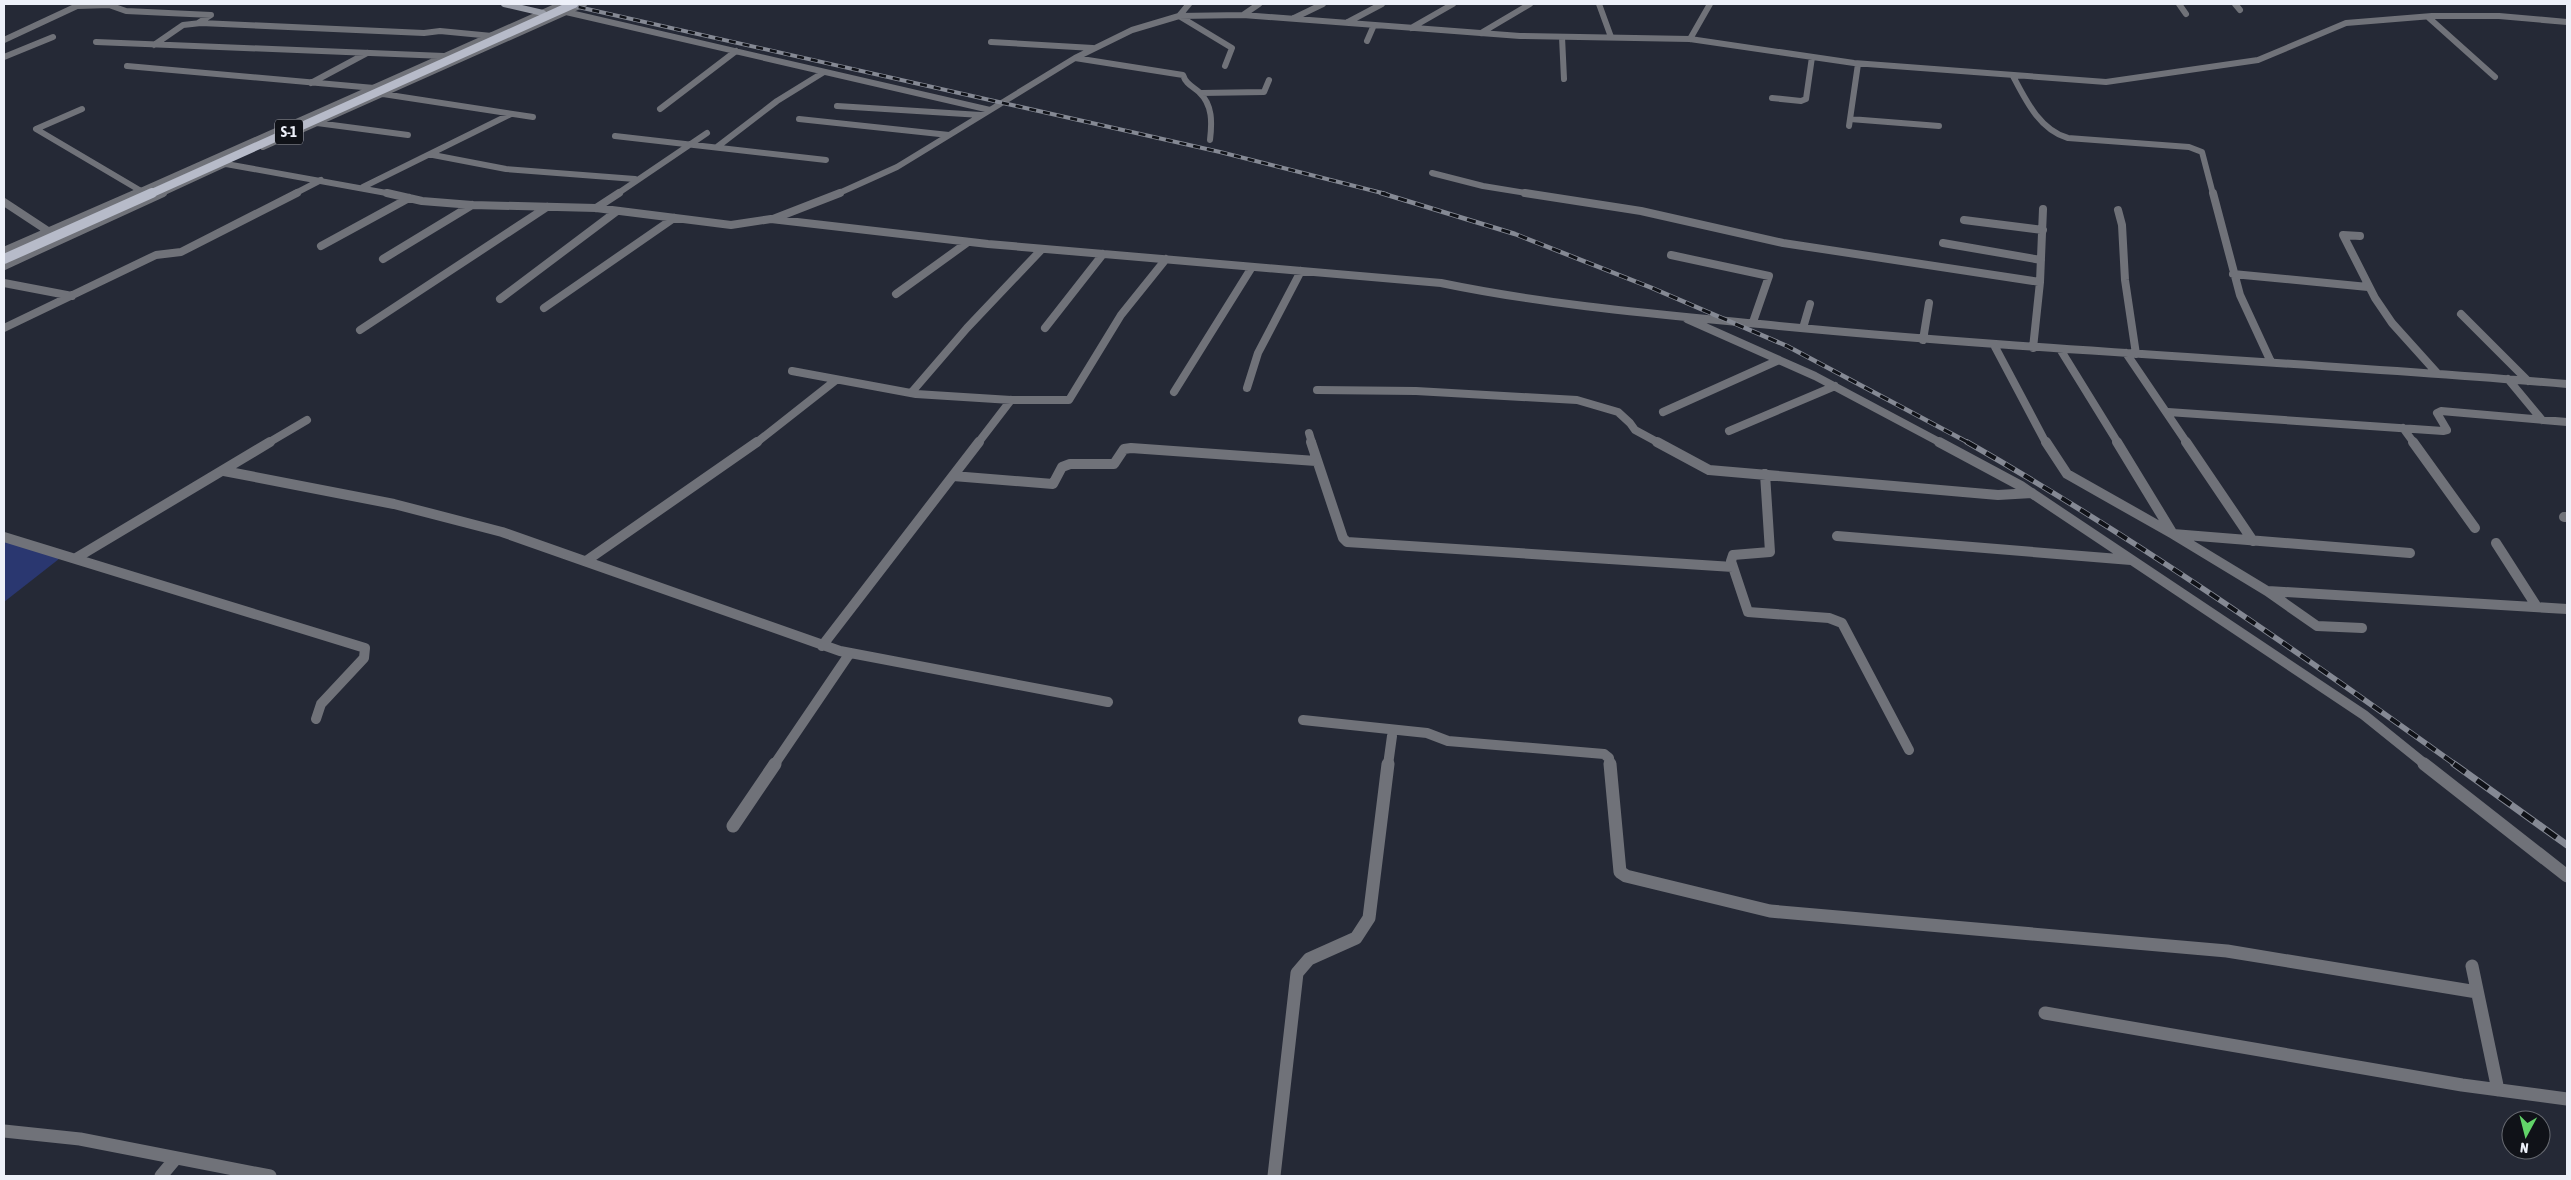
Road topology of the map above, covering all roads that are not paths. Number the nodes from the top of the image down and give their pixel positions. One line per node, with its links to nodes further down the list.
1 (504, 4): 17 (street)
2 (562, 4): 17 (street)
3 (574, 4): 106 (main road, S-1, bridge)
4 (584, 4): 16 (street)
5 (1189, 4): 20 (street)
6 (1259, 4): 19 (street)
7 (1322, 4): 23 (street)
8 (1382, 4): 24 (street)
9 (1453, 4): 28 (street)
10 (1530, 4): 29 (street)
11 (1599, 4): 33 (street)
12 (1710, 4): 34 (street)
13 (2179, 4): 18 (street)
14 (2234, 4): 15 (street)
15 (2240, 10)
16 (566, 12): 21 (street); 41 (street)
17 (543, 13): 21 (street); 30 (street)
18 (2186, 14)
19 (1243, 15): 20 (street); 23 (street)
20 (1179, 16): 40 (street); 49 (street)
21 (557, 17): 57 (street)
22 (2428, 17): 25 (street); 51 (street); 52 (street)
23 (1293, 18): 24 (street)
24 (1348, 22): 27 (street)
25 (2567, 22)
26 (197, 23): 30 (street); 35 (street); 39 (street)
27 (1374, 24): 28 (street); 36 (street)
28 (1411, 28): 29 (street)
29 (1481, 33): 32 (street)
30 (494, 36): 44 (street)
31 (53, 37): 43 (street)
32 (1562, 37): 33 (street); 53 (street)
33 (1611, 37): 34 (street)
34 (1690, 39): 45 (street)
35 (4, 40)
36 (1367, 41)
37 (96, 42): 39 (street)
38 (991, 42): 40 (street)
39 (154, 45): 42 (street)
40 (1094, 48): 46 (street)
41 (736, 51): 50 (street); 62 (street)
42 (368, 53): 44 (street); 55 (street)
43 (4, 56)
44 (447, 56): 56 (street)
45 (1812, 57): 47 (street); 59 (street)
46 (1076, 58): 58 (street); 63 (street)
47 (1858, 64): 51 (street); 69 (street)
48 (127, 66): 55 (street)
49 (1225, 66)
50 (824, 72): 63 (street); 76 (street)
51 (2013, 76): 113 (street)
52 (2495, 77)
53 (1564, 79)
54 (1269, 80): 58 (street)
55 (311, 83): 56 (street)
56 (375, 88): 84 (street)
57 (383, 94): 64 (street); 68 (street)
58 (1201, 94): 74 (street)
59 (1772, 98)
60 (837, 106): 65 (street)
61 (82, 109): 84 (street)
62 (660, 109)
63 (990, 110): 65 (street)
64 (511, 114): 66 (street); 77 (street)
65 (981, 115): 72 (street)
66 (533, 117)
67 (799, 119): 72 (street)
68 (317, 123): 71 (street); 79 (street)
69 (1939, 126)
70 (707, 133): 75 (street)
71 (408, 135)
72 (949, 135): 94 (street)
73 (615, 136): 75 (street)
74 (1210, 140)
75 (690, 145): 76 (street); 81 (street)
76 (717, 147): 78 (street)
77 (432, 154): 81 (street); 83 (street)
78 (826, 160)
79 (226, 164): 82 (street); 110 (street)
80 (1432, 173): 115 (street)
81 (636, 179): 89 (street)
82 (320, 180): 83 (street); 118 (street)
83 (363, 187): 85 (street)
84 (141, 191): 97 (street)
85 (409, 198): 87 (street); 101 (street)
86 (4, 202): 97 (street)
87 (472, 205): 88 (street); 107 (street)
88 (547, 207): 89 (street); 129 (street)
89 (596, 208): 92 (street)
90 (2044, 209): 96 (street)
91 (2118, 210): 135 (street)
92 (617, 211): 93 (street); 119 (street)
93 (674, 218): 94 (street); 122 (street)
94 (771, 219): 99 (street)
95 (1964, 220): 96 (street)
96 (2043, 230): 109 (street)
97 (48, 232): 103 (street)
98 (2360, 236): 116 (street)
99 (968, 242): 102 (street); 117 (street)
100 (1943, 243): 109 (street)
101 (321, 246)
102 (1042, 249): 104 (street); 148 (street)
103 (4, 251)
104 (1103, 254): 108 (street); 127 (street)
105 (1671, 255): 125 (street)
106 (4, 259)
107 (383, 259)
108 (1166, 259): 111 (street); 149 (street)
109 (2041, 260): 115 (street)
110 (4, 266)
111 (1252, 267): 112 (street); 147 (street)
112 (1301, 271): 124 (street); 145 (street)
113 (2233, 274): 116 (street); 137 (street)
114 (4, 282): 118 (street)
115 (2040, 282): 132 (street)
116 (2368, 287): 139 (street)
117 (896, 294)
118 (72, 296): 126 (street)
119 (500, 298)
120 (1810, 304): 128 (street)
121 (1929, 304): 130 (street)
122 (544, 308)
123 (2460, 314): 142 (street)
124 (1680, 316): 125 (street); 136 (street)
125 (1753, 322): 128 (street)
126 (4, 328)
127 (1045, 328)
128 (1803, 328): 130 (street)
129 (360, 330)
130 (1923, 340): 131 (street)
131 (1994, 345): 132 (street); 164 (street)
132 (2033, 348): 133 (street)
133 (2060, 349): 134 (street); 164 (street)
134 (2126, 353): 135 (street); 151 (street)
135 (2136, 354): 137 (street)
136 (1779, 360): 144 (street); 150 (street)
137 (2271, 362): 139 (street)
138 (792, 371): 141 (street)
139 (2437, 373): 140 (street)
140 (2508, 379): 142 (street); 153 (street)
141 (836, 380): 148 (street); 172 (street)
142 (2528, 381): 143 (street)
143 (2567, 384)
144 (1835, 386): 156 (street); 162 (street)
145 (1247, 388)
146 (1317, 390): 160 (street)
147 (1174, 392)
148 (911, 393): 149 (street)
149 (1011, 400): 161 (street)
150 (1663, 412)
151 (2168, 412): 155 (street); 167 (street)
152 (307, 420): 159 (street)
153 (2542, 420): 154 (street); 155 (street)
154 (2567, 422)
155 (2403, 428): 163 (street)
156 (1729, 431)
157 (1309, 432): 158 (street)
158 (1316, 461): 161 (street); 173 (street)
159 (224, 471): 170 (street); 172 (street)
160 (1764, 474): 162 (street); 173 (street)
161 (952, 476): 178 (street)
162 (2032, 493): 171 (street)
163 (2475, 528)
164 (2172, 534): 167 (street); 174 (street)
165 (1837, 536): 171 (street)
166 (4, 537): 170 (street)
167 (2253, 541): 169 (street)
168 (2496, 543): 175 (street)
169 (2410, 553)
170 (76, 558): 181 (street)
171 (2132, 560): 186 (street)
172 (586, 561): 178 (street)
173 (1733, 567): 184 (street)
174 (2267, 591): 175 (street); 177 (street)
175 (2538, 607): 176 (street)
176 (2567, 609)
177 (2362, 628)
178 (822, 646): 179 (street)
179 (850, 653): 180 (street); 185 (street)
180 (1108, 702)
181 (316, 719)
182 (1303, 720): 188 (street)
183 (1392, 736): 196 (street)
184 (1909, 750)
185 (734, 826)
186 (2567, 876)
187 (2472, 966): 188 (street)
188 (2478, 992): 190 (street)
189 (2045, 1013): 190 (street)
190 (2498, 1090): 191 (street)
191 (2567, 1099)
192 (4, 1132): 193 (street)
193 (176, 1158): 194 (street); 195 (street)
194 (161, 1176)
195 (270, 1176)
196 (1274, 1176)

